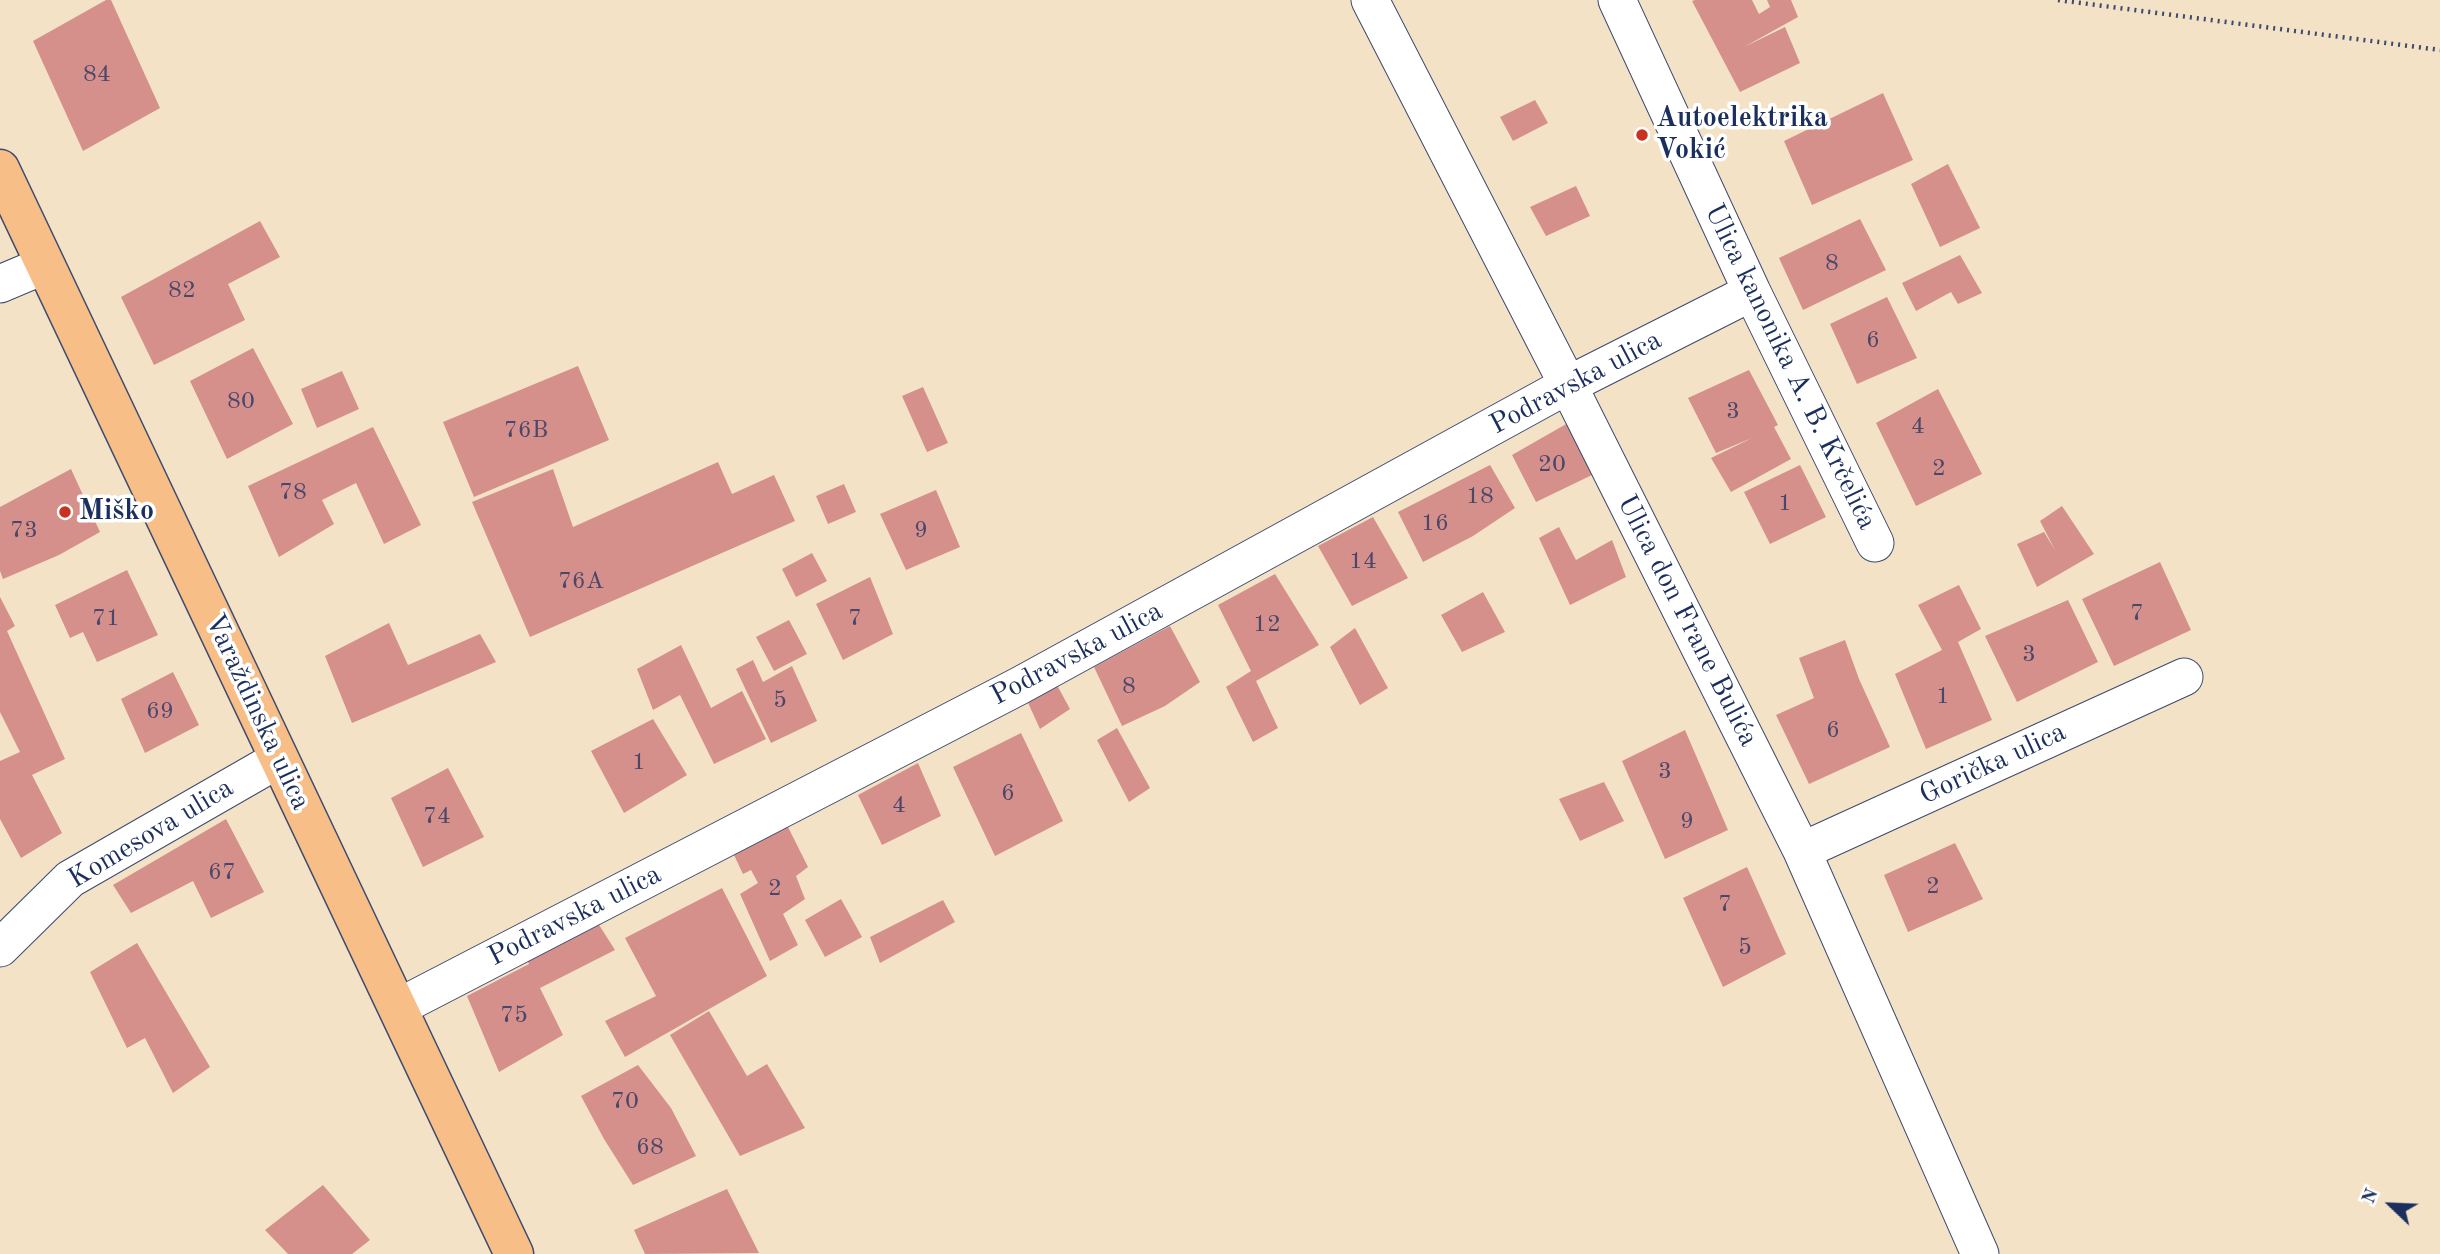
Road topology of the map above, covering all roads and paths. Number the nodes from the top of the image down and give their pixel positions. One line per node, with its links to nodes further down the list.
1 (1370, 0): 9 (street, Ulica don Frane Bulića)
2 (1617, 0): 8 (street, Ulica kanonika A. B. Krčelića)
3 (2058, 0): 4 (path)
4 (2440, 50)
5 (0, 169): 6 (main road, Varaždinska ulica)
6 (45, 265): 7 (street); 12 (main road, Varaždinska ulica)
7 (0, 284)
8 (1752, 292): 9 (street, Podravska ulica); 10 (street, Ulica kanonika A. B. Krčelića)
9 (1568, 385): 13 (street, Ulica don Frane Bulića); 15 (street, Podravska ulica)
10 (1875, 543)
11 (2183, 677): 13 (street, Gorička ulica)
12 (279, 759): 14 (street, Komesova ulica); 15 (main road, Varaždinska ulica)
13 (1802, 851): 17 (street, Ulica don Frane Bulića)
14 (0, 948)
15 (398, 1007): 16 (main road, Varaždinska ulica)
16 (514, 1254)
17 (1980, 1254)

